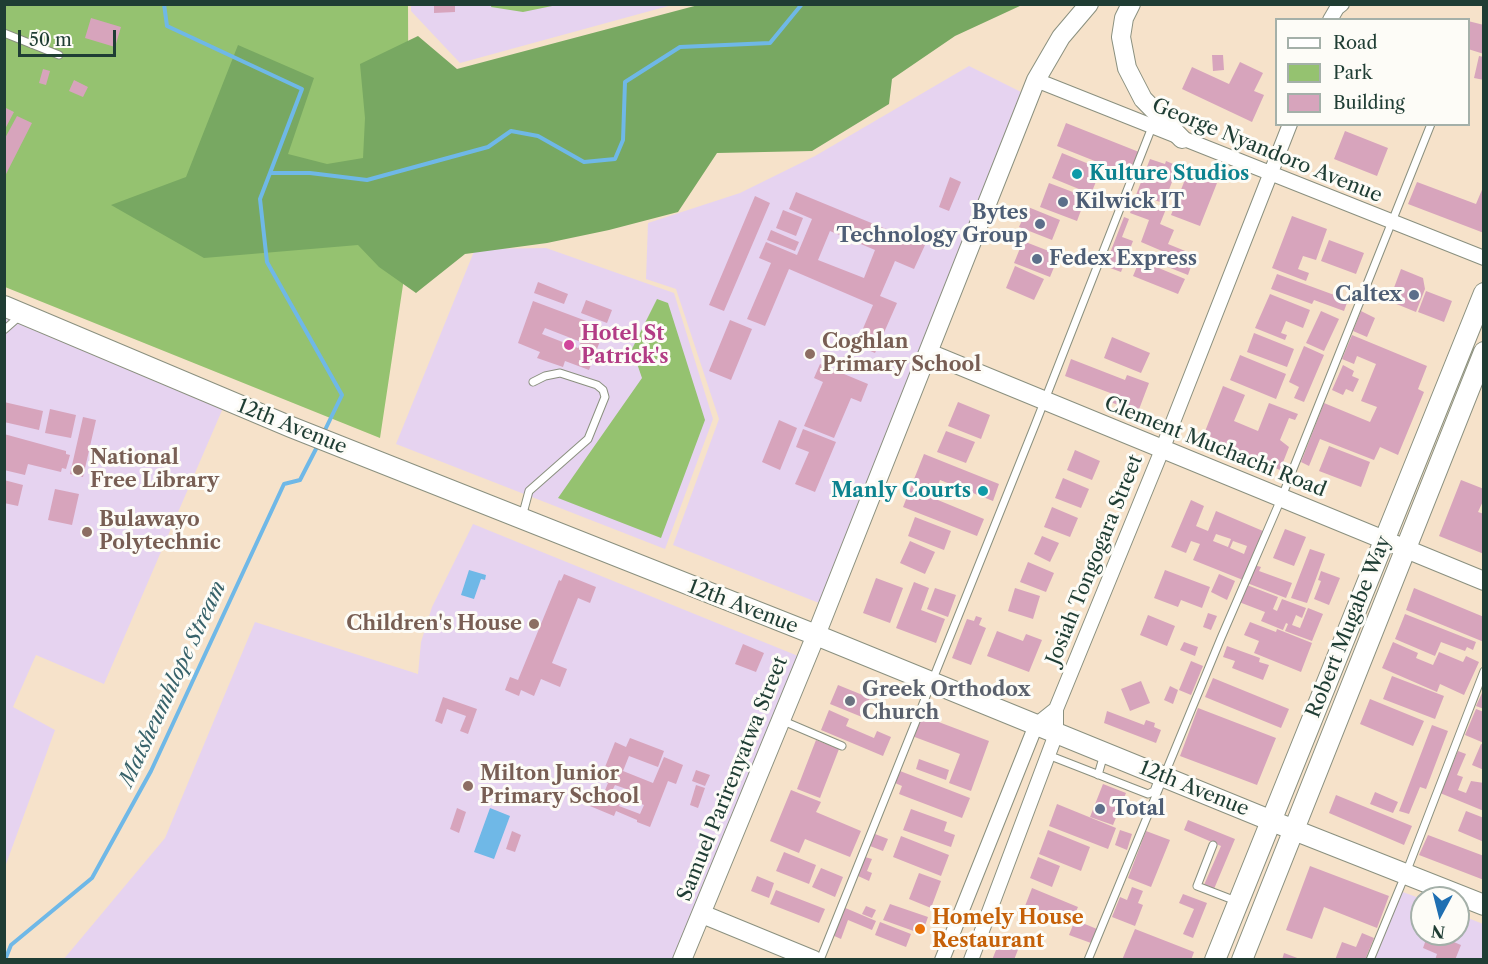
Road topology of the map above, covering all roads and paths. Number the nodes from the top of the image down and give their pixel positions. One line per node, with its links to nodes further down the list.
1 (1089, 4): 7 (street, Samuel Parirenyatwa Street)
2 (1131, 4): 11 (street)
3 (1342, 4): 4 (street)
4 (1331, 18)
5 (4, 33): 6 (lane)
6 (59, 55)
7 (1036, 80): 10 (street, George Nyandoro Avenue); 20 (street, Samuel Parirenyatwa Street)
8 (1289, 126): 12 (street, Josiah Tongogara Street)
9 (1430, 126): 13 (lane)
10 (1152, 127): 11 (street, George Nyandoro Avenue); 22 (lane)
11 (1182, 139): 12 (street, George Nyandoro Avenue)
12 (1272, 174): 13 (street, George Nyandoro Avenue); 23 (street, Josiah Tongogara Street)
13 (1393, 222): 14 (street, George Nyandoro Avenue); 24 (lane)
14 (1484, 258)
15 (1484, 293): 26 (main road, Robert Mugabe Way)
16 (4, 306): 17 (main road, 12th Avenue)
17 (23, 314): 18 (lane); 25 (main road, 12th Avenue)
18 (4, 330)
19 (1484, 352): 27 (main road, Robert Mugabe Way)
20 (929, 353): 22 (street, Clement Muchachi Road); 29 (street, Samuel Parirenyatwa Street)
21 (533, 382): 25 (lane)
22 (1045, 400): 23 (street, Clement Muchachi Road); 31 (lane)
23 (1162, 450): 24 (street, Clement Muchachi Road); 32 (street, Josiah Tongogara Street)
24 (1281, 499): 26 (street, Clement Muchachi Road); 40 (lane)
25 (522, 519): 29 (main road, 12th Avenue)
26 (1384, 540): 27 (street, Clement Muchachi Road); 41 (main road, Robert Mugabe Way)
27 (1404, 549): 28 (street, Clement Muchachi Road); 42 (main road, Robert Mugabe Way)
28 (1484, 581)
29 (816, 635): 31 (main road, 12th Avenue); 33 (street, Samuel Parirenyatwa Street)
30 (1484, 671): 44 (lane)
31 (932, 683): 34 (main road, 12th Avenue); 50 (lane)
32 (1056, 709): 34 (street, Josiah Tongogara Street); 35 (street, Josiah Tongogara Street)
33 (781, 720): 36 (lane); 47 (street, Samuel Parirenyatwa Street)
34 (1036, 725): 35 (main road, 12th Avenue); 51 (street, Josiah Tongogara Street)
35 (1056, 734): 37 (main road, 12th Avenue); 38 (street, Josiah Tongogara Street)
36 (842, 746)
37 (1105, 752): 39 (lane); 40 (main road, 12th Avenue)
38 (1048, 755): 39 (lane); 52 (street, Josiah Tongogara Street)
39 (1098, 775): 40 (lane)
40 (1163, 776): 41 (main road, 12th Avenue); 53 (lane)
41 (1271, 820): 42 (main road, 12th Avenue); 45 (main road, Robert Mugabe Way)
42 (1294, 830): 44 (main road, 12th Avenue); 55 (main road, Robert Mugabe Way)
43 (1213, 845): 45 (lane)
44 (1406, 873): 46 (main road, 12th Avenue); 56 (lane)
45 (1238, 902): 54 (main road, Robert Mugabe Way)
46 (1484, 905)
47 (702, 914): 48 (street, Samuel Parirenyatwa Street); 49 (street)
48 (682, 960)
49 (814, 960)
50 (820, 960)
51 (942, 960)
52 (970, 960)
53 (1088, 960)
54 (1215, 960)
55 (1242, 960)
56 (1370, 960)

